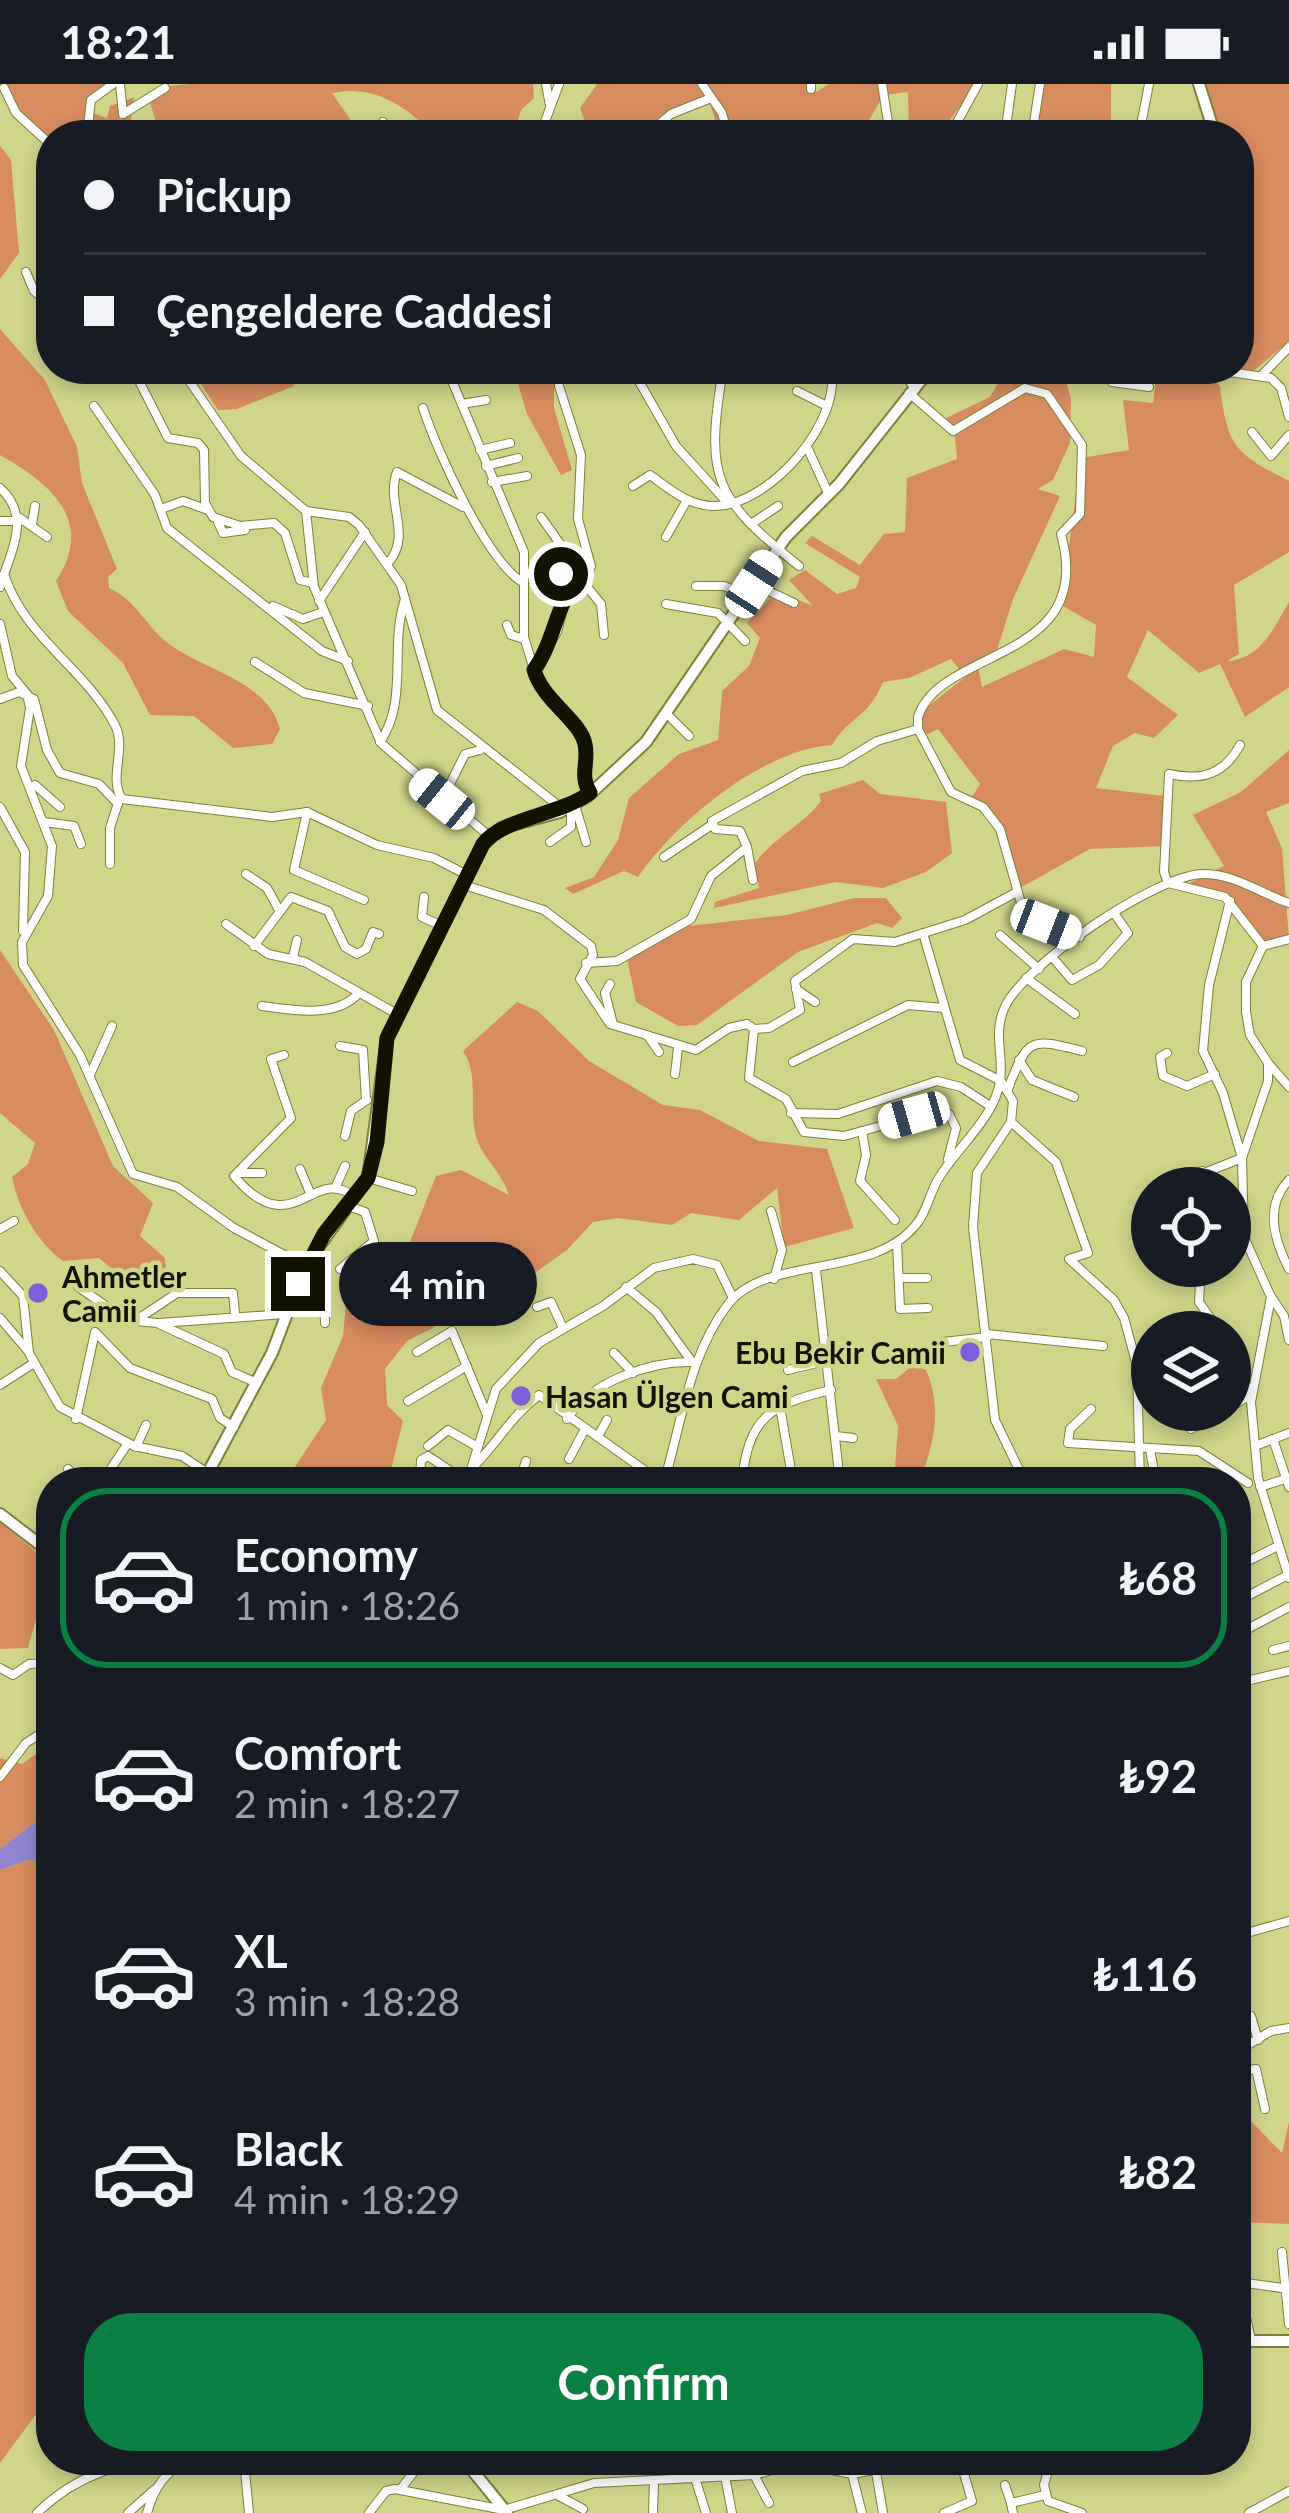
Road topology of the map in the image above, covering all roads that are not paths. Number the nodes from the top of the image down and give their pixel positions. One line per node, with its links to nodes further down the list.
1 (117, 84): 12 (street); 15 (street)
2 (546, 84): 14 (street)
3 (559, 84): 14 (street)
4 (702, 84): 13 (street)
5 (882, 84): 19 (street)
6 (978, 84): 20 (street)
7 (1012, 84): 21 (street)
8 (1040, 84): 22 (street)
9 (1149, 84): 23 (street)
10 (1199, 84): 24 (main road)
11 (5, 86): 25 (street)
12 (165, 88)
13 (711, 98): 17 (street); 18 (street)
14 (550, 109): 16 (street)
15 (89, 120)
16 (546, 120)
17 (665, 120)
18 (721, 120)
19 (888, 120)
20 (958, 120)
21 (1007, 120)
22 (1034, 120)
23 (1142, 120)
24 (1210, 120)
25 (36, 131)
26 (26, 272): 27 (street)
27 (36, 293)
28 (1289, 347): 30 (street)
29 (1254, 375): 30 (street)
30 (1261, 376): 49 (street)
31 (141, 384): 68 (street)
32 (191, 384): 69 (street)
33 (453, 384): 45 (street)
34 (559, 384): 83 (street)
35 (641, 384): 63 (street)
36 (719, 384): 63 (street)
37 (834, 384): 47 (street)
38 (907, 384): 42 (street)
39 (914, 384): 42 (main road)
40 (1127, 384): 41 (street)
41 (1150, 387)
42 (909, 389): 61 (main road); 106 (street)
43 (796, 391): 47 (street)
44 (486, 400): 45 (street)
45 (462, 404): 54 (street)
46 (94, 406): 66 (street)
47 (827, 406): 53 (street)
48 (423, 408): 67 (street)
49 (1289, 417)
50 (1252, 432): 51 (street)
51 (1289, 435)
52 (510, 442): 54 (street)
53 (808, 449): 61 (street); 63 (street)
54 (480, 450): 56 (street)
55 (518, 458): 56 (street)
56 (486, 466): 58 (street)
57 (527, 476): 58 (street)
58 (492, 482): 82 (street)
59 (633, 486): 62 (street)
60 (0, 488): 71 (street)
61 (829, 495): 78 (main road)
62 (687, 500): 63 (street); 77 (street)
63 (729, 504): 74 (street)
64 (35, 506): 73 (street)
65 (778, 506): 74 (street)
66 (160, 508): 68 (street); 88 (street)
67 (466, 509): 79 (street); 82 (street)
68 (208, 510): 84 (street)
69 (306, 511): 75 (street); 84 (street)
70 (541, 517): 83 (street)
71 (20, 519): 72 (street); 73 (street); 81 (street)
72 (0, 520)
73 (32, 524): 76 (street)
74 (751, 524): 78 (street)
75 (364, 532): 79 (street); 92 (street)
76 (46, 537)
77 (666, 537)
78 (777, 548): 80 (street); 87 (main road)
79 (388, 563): 89 (street)
80 (799, 566)
81 (4, 569): 85 (street); 114 (street)
82 (524, 578): 83 (street); 97 (street)
83 (582, 582): 96 (street); 101 (street)
84 (313, 583): 92 (street)
85 (0, 586)
86 (696, 586): 87 (street)
87 (750, 590): 90 (street); 93 (main road)
88 (245, 592): 92 (street); 99 (street)
89 (406, 597): 108 (street); 110 (street)
90 (794, 603)
91 (666, 604): 93 (street)
92 (321, 607): 99 (street)
93 (727, 620): 98 (street); 105 (main road)
94 (0, 624): 102 (street)
95 (507, 625): 97 (street)
96 (604, 635)
97 (524, 639): 101 (street)
98 (745, 641)
99 (348, 661): 104 (street)
100 (255, 662): 104 (street)
101 (534, 670): 113 (street)
102 (27, 694): 103 (street); 111 (street); 114 (street)
103 (0, 699)
104 (368, 706): 108 (street)
105 (665, 712): 107 (street); 113 (main road)
106 (918, 729): 120 (street); 132 (street)
107 (689, 736)
108 (380, 742): 121 (street)
109 (1240, 745): 131 (street)
110 (482, 750): 112 (street); 115 (street)
111 (26, 776): 117 (street); 119 (street)
112 (450, 784)
113 (590, 793): 115 (main road)
114 (122, 802): 118 (street); 127 (street)
115 (570, 806): 121 (main road); 122 (street); 123 (street)
116 (0, 807): 145 (street)
117 (60, 807)
118 (307, 812): 129 (street); 134 (street)
119 (43, 821): 124 (street); 145 (street)
120 (710, 826): 125 (street); 126 (street)
121 (489, 836): 129 (main road)
122 (550, 842)
123 (586, 842)
124 (81, 844)
125 (747, 847): 130 (street); 152 (street)
126 (664, 857)
127 (110, 864)
128 (246, 874): 137 (street)
129 (466, 880): 140 (main road); 152 (street)
130 (753, 880)
131 (1168, 883): 135 (street); 136 (street); 138 (street)
132 (1016, 892): 141 (street); 144 (street)
133 (424, 897): 140 (street)
134 (364, 900)
135 (1230, 902): 149 (street); 179 (street)
136 (1289, 903)
137 (279, 910): 142 (street); 148 (street)
138 (1114, 913): 144 (street); 151 (street)
139 (226, 924): 148 (street)
140 (442, 926): 161 (main road)
141 (923, 933): 156 (street); 160 (street)
142 (379, 934)
143 (1000, 935): 153 (street)
144 (1081, 938): 151 (street)
145 (23, 939): 180 (street)
146 (1289, 939): 149 (street)
147 (297, 940): 150 (street)
148 (254, 946): 150 (street)
149 (1263, 946): 177 (street)
150 (293, 957): 157 (street)
151 (1053, 958): 153 (street)
152 (581, 962): 163 (street)
153 (1039, 969): 154 (street)
154 (1026, 978): 162 (street); 181 (street)
155 (610, 984): 163 (street)
156 (795, 988): 158 (street); 165 (street)
157 (356, 996): 159 (street); 161 (street)
158 (815, 1002)
159 (262, 1006)
160 (944, 1008): 176 (street); 181 (street)
161 (397, 1014): 170 (main road)
162 (1075, 1014)
163 (614, 1026): 166 (street)
164 (112, 1027): 180 (street)
165 (754, 1029): 168 (street); 188 (street)
166 (647, 1035): 168 (street); 172 (street)
167 (340, 1046): 169 (street)
168 (678, 1048): 178 (street)
169 (363, 1050): 170 (street); 185 (street)
170 (385, 1051): 186 (main road)
171 (1082, 1051): 175 (street)
172 (659, 1052)
173 (1166, 1053): 179 (street)
174 (284, 1055): 197 (street)
175 (1018, 1059): 183 (street); 184 (street)
176 (793, 1062)
177 (1268, 1063): 182 (street); 192 (street)
178 (675, 1074)
179 (1215, 1074): 192 (street)
180 (89, 1077): 213 (street)
181 (1000, 1081): 183 (street); 187 (street)
182 (1289, 1087)
183 (1008, 1090): 189 (street)
184 (1074, 1097)
185 (366, 1100): 186 (street); 191 (street)
186 (382, 1103): 199 (main road)
187 (990, 1106): 188 (street); 200 (street)
188 (791, 1113): 190 (street)
189 (1011, 1122): 235 (street); 241 (street)
190 (862, 1131): 200 (street); 207 (street)
191 (345, 1136)
192 (1242, 1158): 194 (street); 195 (street)
193 (344, 1166): 202 (street)
194 (1214, 1167)
195 (1242, 1167)
196 (300, 1169): 204 (street)
197 (236, 1173): 198 (street); 204 (street)
198 (262, 1173)
199 (368, 1178): 203 (street); 205 (main road)
200 (938, 1180): 210 (street)
201 (1289, 1180): 212 (street)
202 (337, 1188): 204 (street); 205 (street)
203 (412, 1192)
204 (311, 1196)
205 (351, 1202): 213 (main road); 215 (street)
206 (771, 1211): 220 (street)
207 (895, 1220)
208 (14, 1221): 209 (street)
209 (0, 1228)
210 (897, 1241): 214 (street); 218 (street)
211 (1251, 1253): 224 (street)
212 (1286, 1258): 216 (street)
213 (304, 1266): 221 (main road)
214 (816, 1269): 220 (street); 243 (street)
215 (340, 1270)
216 (1289, 1270)
217 (0, 1271): 239 (street)
218 (899, 1278): 219 (street); 227 (street)
219 (927, 1278)
220 (773, 1280): 225 (street)
221 (298, 1284): 228 (main road); 233 (street)
222 (78, 1287): 231 (street)
223 (626, 1287): 225 (street); 234 (street); 245 (street)
224 (1271, 1297): 236 (street); 252 (street)
225 (733, 1298): 245 (street)
226 (537, 1307): 234 (street)
227 (928, 1308)
228 (287, 1313): 229 (street); 249 (main road)
229 (235, 1314): 231 (street); 232 (street)
230 (0, 1318): 239 (street)
231 (136, 1321): 232 (street)
232 (158, 1323): 249 (street)
233 (325, 1323)
234 (563, 1328): 257 (street)
235 (987, 1336): 237 (street); 238 (street); 292 (street)
236 (1289, 1340)
237 (934, 1343)
238 (1103, 1346)
239 (29, 1352): 244 (street)
240 (417, 1352): 246 (street)
241 (1131, 1352)
242 (614, 1353): 248 (street)
243 (825, 1361): 247 (street); 251 (street)
244 (34, 1363): 250 (street); 258 (street)
245 (693, 1364): 248 (street); 288 (street)
246 (467, 1366): 253 (street); 257 (street)
247 (788, 1370)
248 (633, 1373): 259 (street)
249 (257, 1383): 263 (main road)
250 (0, 1385)
251 (831, 1390): 255 (street); 269 (street)
252 (1251, 1390)
253 (408, 1400)
254 (1251, 1405): 275 (street)
255 (780, 1407): 289 (street); 290 (street)
256 (1091, 1409): 276 (street)
257 (487, 1414): 274 (street)
258 (76, 1419): 261 (street); 263 (street)
259 (567, 1419): 264 (street); 285 (street)
260 (607, 1420): 268 (street)
261 (87, 1424): 266 (street); 272 (street)
262 (146, 1425): 272 (street)
263 (234, 1427): 281 (main road)
264 (585, 1429): 268 (street); 277 (street)
265 (1143, 1431): 276 (street)
266 (80, 1433)
267 (1289, 1433): 271 (street)
268 (598, 1436): 287 (street)
269 (836, 1436): 270 (street); 291 (street)
270 (854, 1438)
271 (1274, 1439): 275 (street); 296 (street)
272 (132, 1445): 279 (street); 280 (street)
273 (428, 1446): 274 (street)
274 (476, 1446): 284 (street)
275 (1255, 1446): 297 (street)
276 (1145, 1450): 293 (street); 294 (street); 295 (street)
277 (568, 1459)
278 (526, 1461): 286 (street)
279 (114, 1467)
280 (191, 1467)
281 (212, 1467)
282 (421, 1467): 283 (street)
283 (444, 1467)
284 (471, 1467)
285 (473, 1467)
286 (524, 1467)
287 (641, 1467)
288 (666, 1467)
289 (744, 1467)
290 (790, 1467)
291 (838, 1467)
292 (1014, 1467)
293 (1142, 1467)
294 (1151, 1467)
295 (1222, 1467)
296 (1288, 1481): 297 (street)
297 (1259, 1483): 298 (street); 301 (street)
298 (1251, 1484)
299 (0, 1514): 300 (main road)
300 (36, 1542)
301 (1278, 1546): 302 (street); 303 (street)
302 (1251, 1560)
303 (1288, 1576): 304 (street)
304 (1251, 1594)
305 (1289, 1607): 306 (street)
306 (1251, 1627)
307 (1289, 1646): 308 (street)
308 (1273, 1650)
309 (36, 1664): 312 (street)
310 (0, 1668): 312 (street)
311 (1289, 1671): 313 (street)
312 (13, 1675): 314 (street)
313 (1251, 1680)
314 (0, 1681)
315 (36, 1737): 316 (street)
316 (0, 1777)
317 (1289, 1921): 318 (street)
318 (1251, 1932)
319 (1251, 2016): 321 (street)
320 (1289, 2028): 321 (street)
321 (1258, 2040): 322 (street)
322 (1251, 2044)
323 (1251, 2070): 324 (street)
324 (1265, 2109)
325 (1282, 2252): 326 (street)
326 (1285, 2269): 328 (street)
327 (1251, 2285): 328 (street)
328 (1282, 2288): 329 (street)
329 (1289, 2324)
330 (1251, 2340): 331 (main road)
331 (1289, 2341)
332 (86, 2475): 355 (street)
333 (167, 2475): 346 (street)
334 (245, 2475): 358 (street)
335 (412, 2475): 347 (street)
336 (476, 2475): 354 (main road)
337 (754, 2475): 342 (street); 351 (street)
338 (852, 2475): 363 (street)
339 (877, 2475): 364 (street)
340 (964, 2475): 365 (street)
341 (1048, 2475): 350 (street)
342 (725, 2476): 343 (street); 362 (street)
343 (694, 2478): 344 (street); 361 (street)
344 (654, 2480): 349 (street); 360 (street)
345 (1005, 2485): 352 (street)
346 (154, 2490): 356 (street); 357 (street)
347 (400, 2490): 354 (street); 359 (street)
348 (1289, 2492): 367 (street)
349 (557, 2495): 353 (street); 354 (street)
350 (1045, 2495): 352 (street); 366 (street)
351 (769, 2503)
352 (1012, 2508)
353 (583, 2510)
354 (506, 2512)
355 (37, 2513)
356 (128, 2513)
357 (147, 2513)
358 (249, 2513)
359 (369, 2513)
360 (653, 2513)
361 (706, 2513)
362 (732, 2513)
363 (862, 2513)
364 (883, 2513)
365 (944, 2513)
366 (1082, 2513)
367 (1249, 2513)

